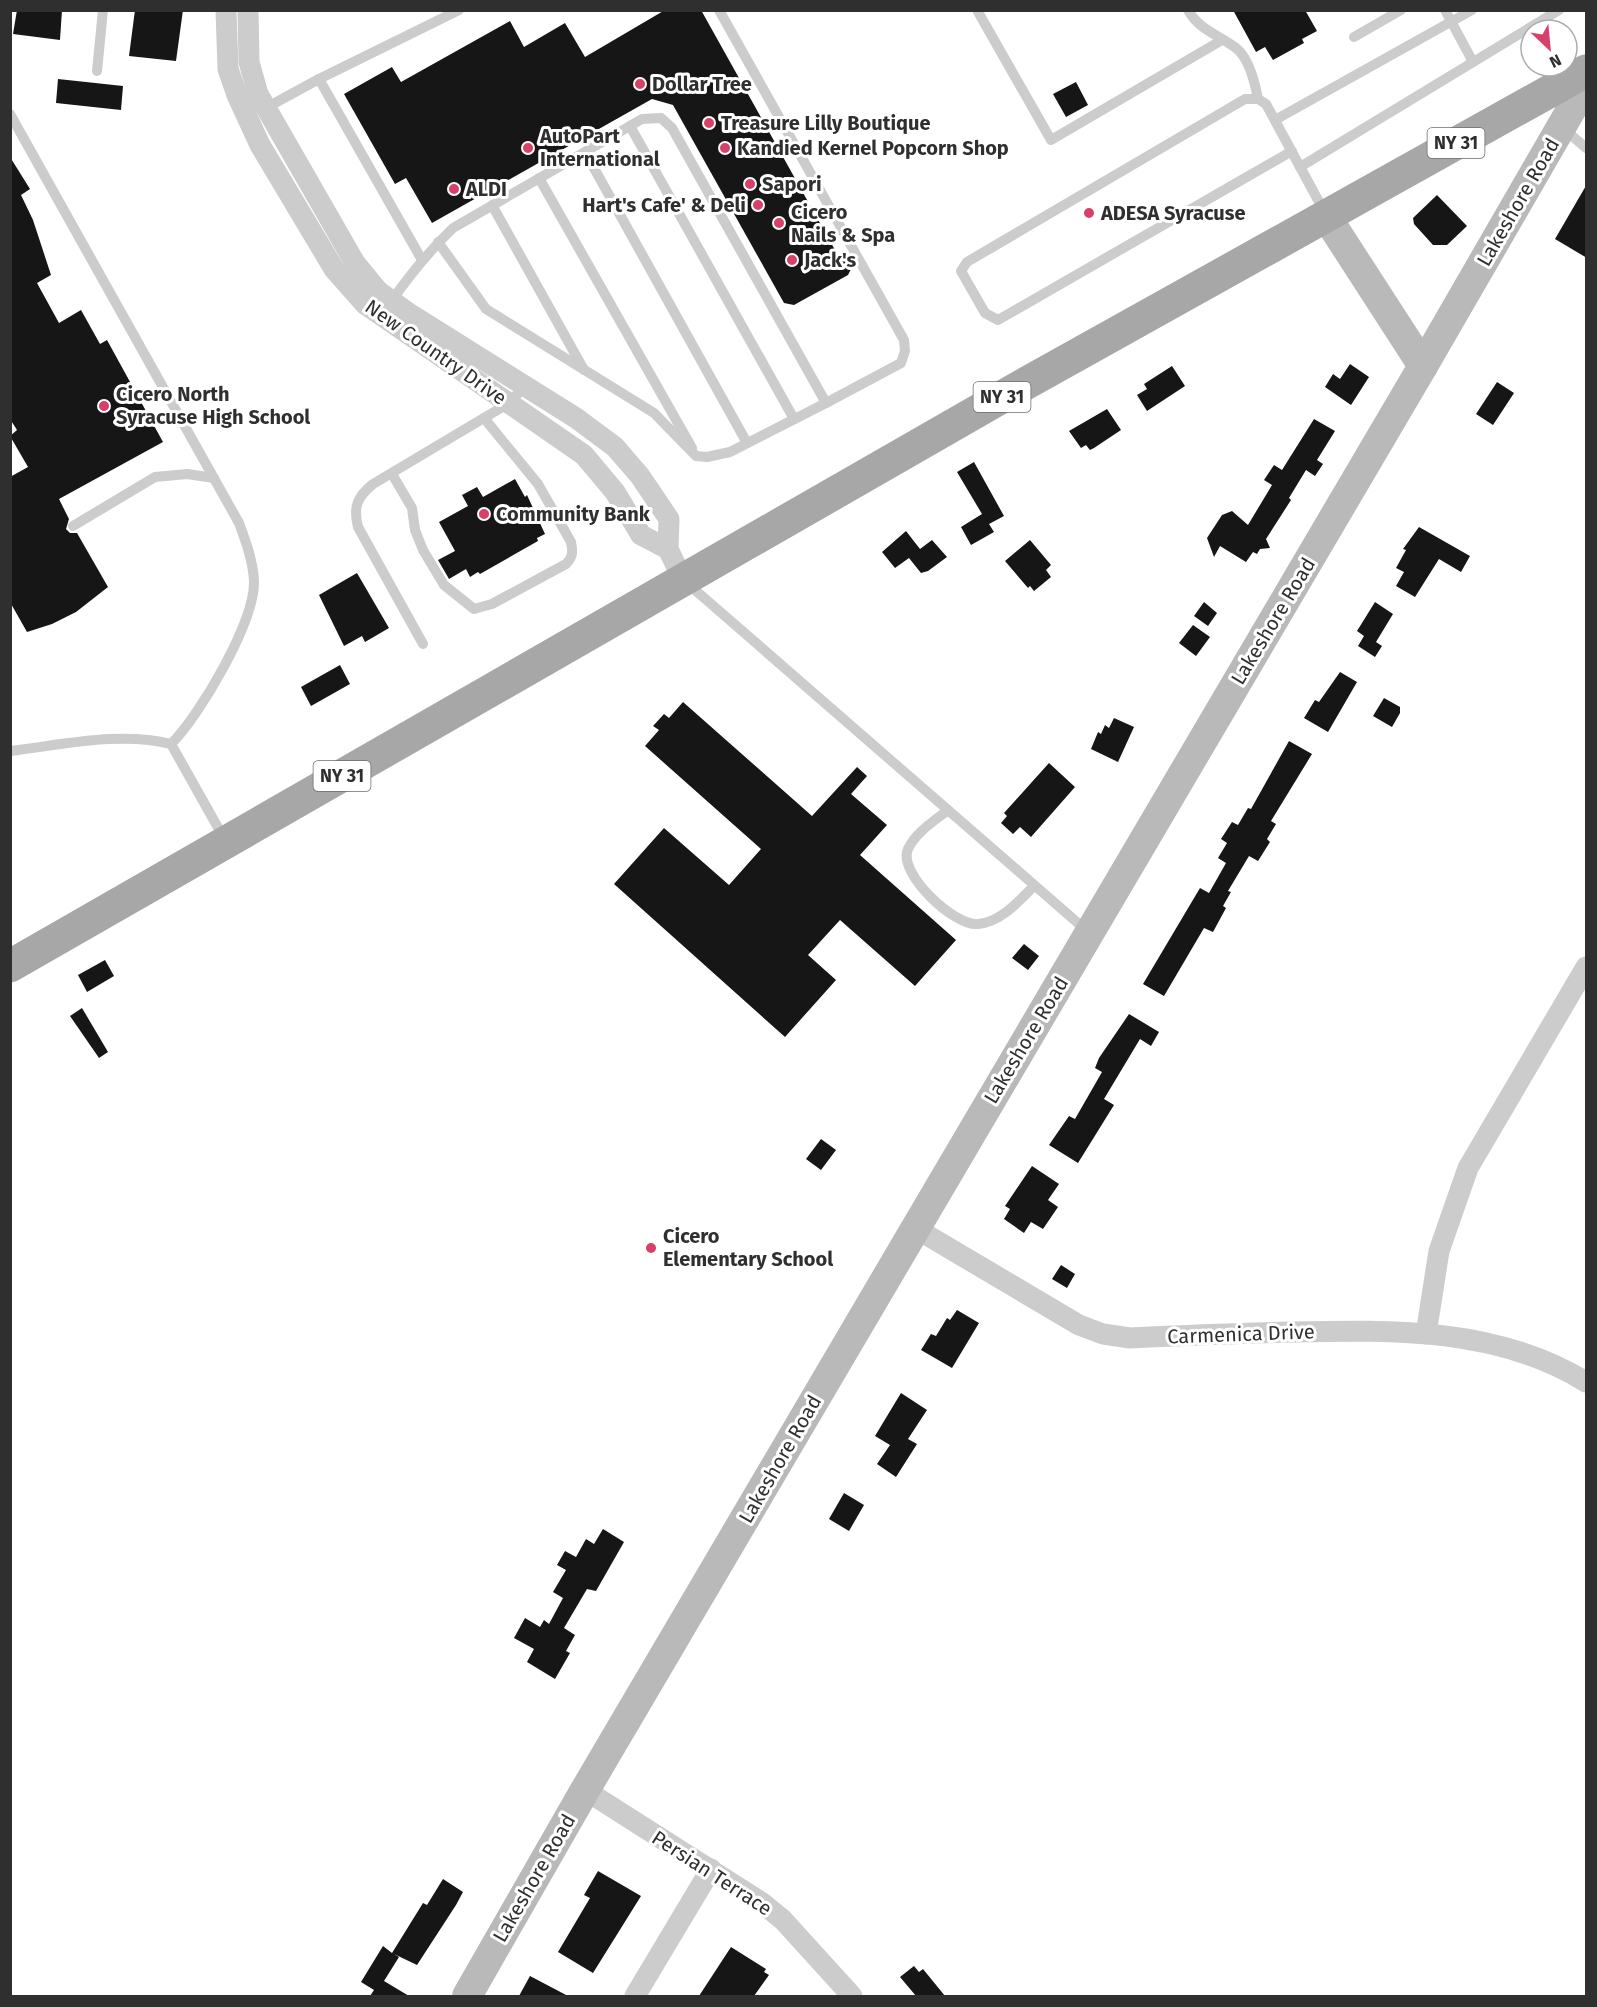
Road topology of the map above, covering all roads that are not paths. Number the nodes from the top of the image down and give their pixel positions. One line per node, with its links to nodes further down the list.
1 (103, 10): 16 (lane)
2 (226, 10): 23 (street, New Country Drive)
3 (248, 10): 21 (street, New Country Drive)
4 (459, 10): 18 (lane)
5 (719, 10): 41 (lane)
6 (977, 10): 14 (lane)
7 (1188, 10): 14 (lane)
8 (1401, 10): 13 (lane)
9 (1445, 10): 12 (lane)
10 (1472, 10): 12 (lane)
11 (1559, 10): 15 (lane)
12 (1451, 22): 15 (lane); 24 (lane)
13 (1354, 37)
14 (1222, 40): 20 (lane)
15 (1473, 63): 30 (lane)
16 (97, 71)
17 (1587, 71): 33 (main road, NY 31)
18 (319, 79): 21 (lane); 35 (lane)
19 (1587, 84): 26 (street, Lakeshore Road)
20 (1258, 99): 24 (lane); 28 (lane)
21 (266, 107): 23 (lane); 36 (street, New Country Drive)
22 (10, 114): 47 (lane)
23 (248, 119): 36 (street, New Country Drive)
24 (1275, 120): 28 (lane)
25 (630, 126): 29 (lane); 41 (lane); 43 (lane)
26 (1562, 127): 27 (lane); 37 (street, Lakeshore Road)
27 (1587, 148)
28 (1292, 151): 30 (lane)
29 (585, 152): 31 (lane); 44 (lane)
30 (1300, 167): 33 (lane)
31 (538, 178): 32 (lane); 45 (lane)
32 (492, 205): 34 (lane); 38 (lane)
33 (1326, 216): 37 (street); 50 (main road, NY 31)
34 (438, 242): 35 (lane); 38 (lane)
35 (422, 260): 36 (lane)
36 (386, 308): 39 (street, New Country Drive); 40 (street, New Country Drive)
37 (1423, 366): 57 (street, Lakeshore Road)
38 (586, 372): 45 (lane)
39 (525, 386): 40 (lane); 49 (street, New Country Drive)
40 (509, 403): 42 (lane); 49 (street, New Country Drive)
41 (826, 403): 43 (lane)
42 (484, 418): 46 (lane); 46 (lane)
43 (794, 419): 44 (lane)
44 (747, 443): 45 (lane)
45 (696, 456)
46 (392, 474): 51 (lane)
47 (214, 478): 48 (lane); 52 (lane)
48 (73, 526)
49 (668, 549): 50 (street, New Country Drive)
50 (683, 580): 54 (lane); 55 (main road, NY 31)
51 (423, 645)
52 (171, 744): 53 (lane); 55 (lane)
53 (10, 751)
54 (948, 810): 56 (lane); 56 (lane)
55 (226, 843): 58 (main road, NY 31)
56 (1034, 886): 57 (lane)
57 (1089, 933): 60 (street, Lakeshore Road)
58 (10, 966)
59 (1587, 967): 61 (street)
60 (915, 1228): 61 (street, Carmenica Drive); 63 (street, Lakeshore Road)
61 (1426, 1334): 62 (street, Carmenica Drive)
62 (1587, 1382)
63 (585, 1790): 64 (street, Persian Terrace); 65 (street, Lakeshore Road)
64 (711, 1869): 66 (street); 67 (street, Persian Terrace)
65 (467, 1996)
66 (635, 1996)
67 (852, 1996)

